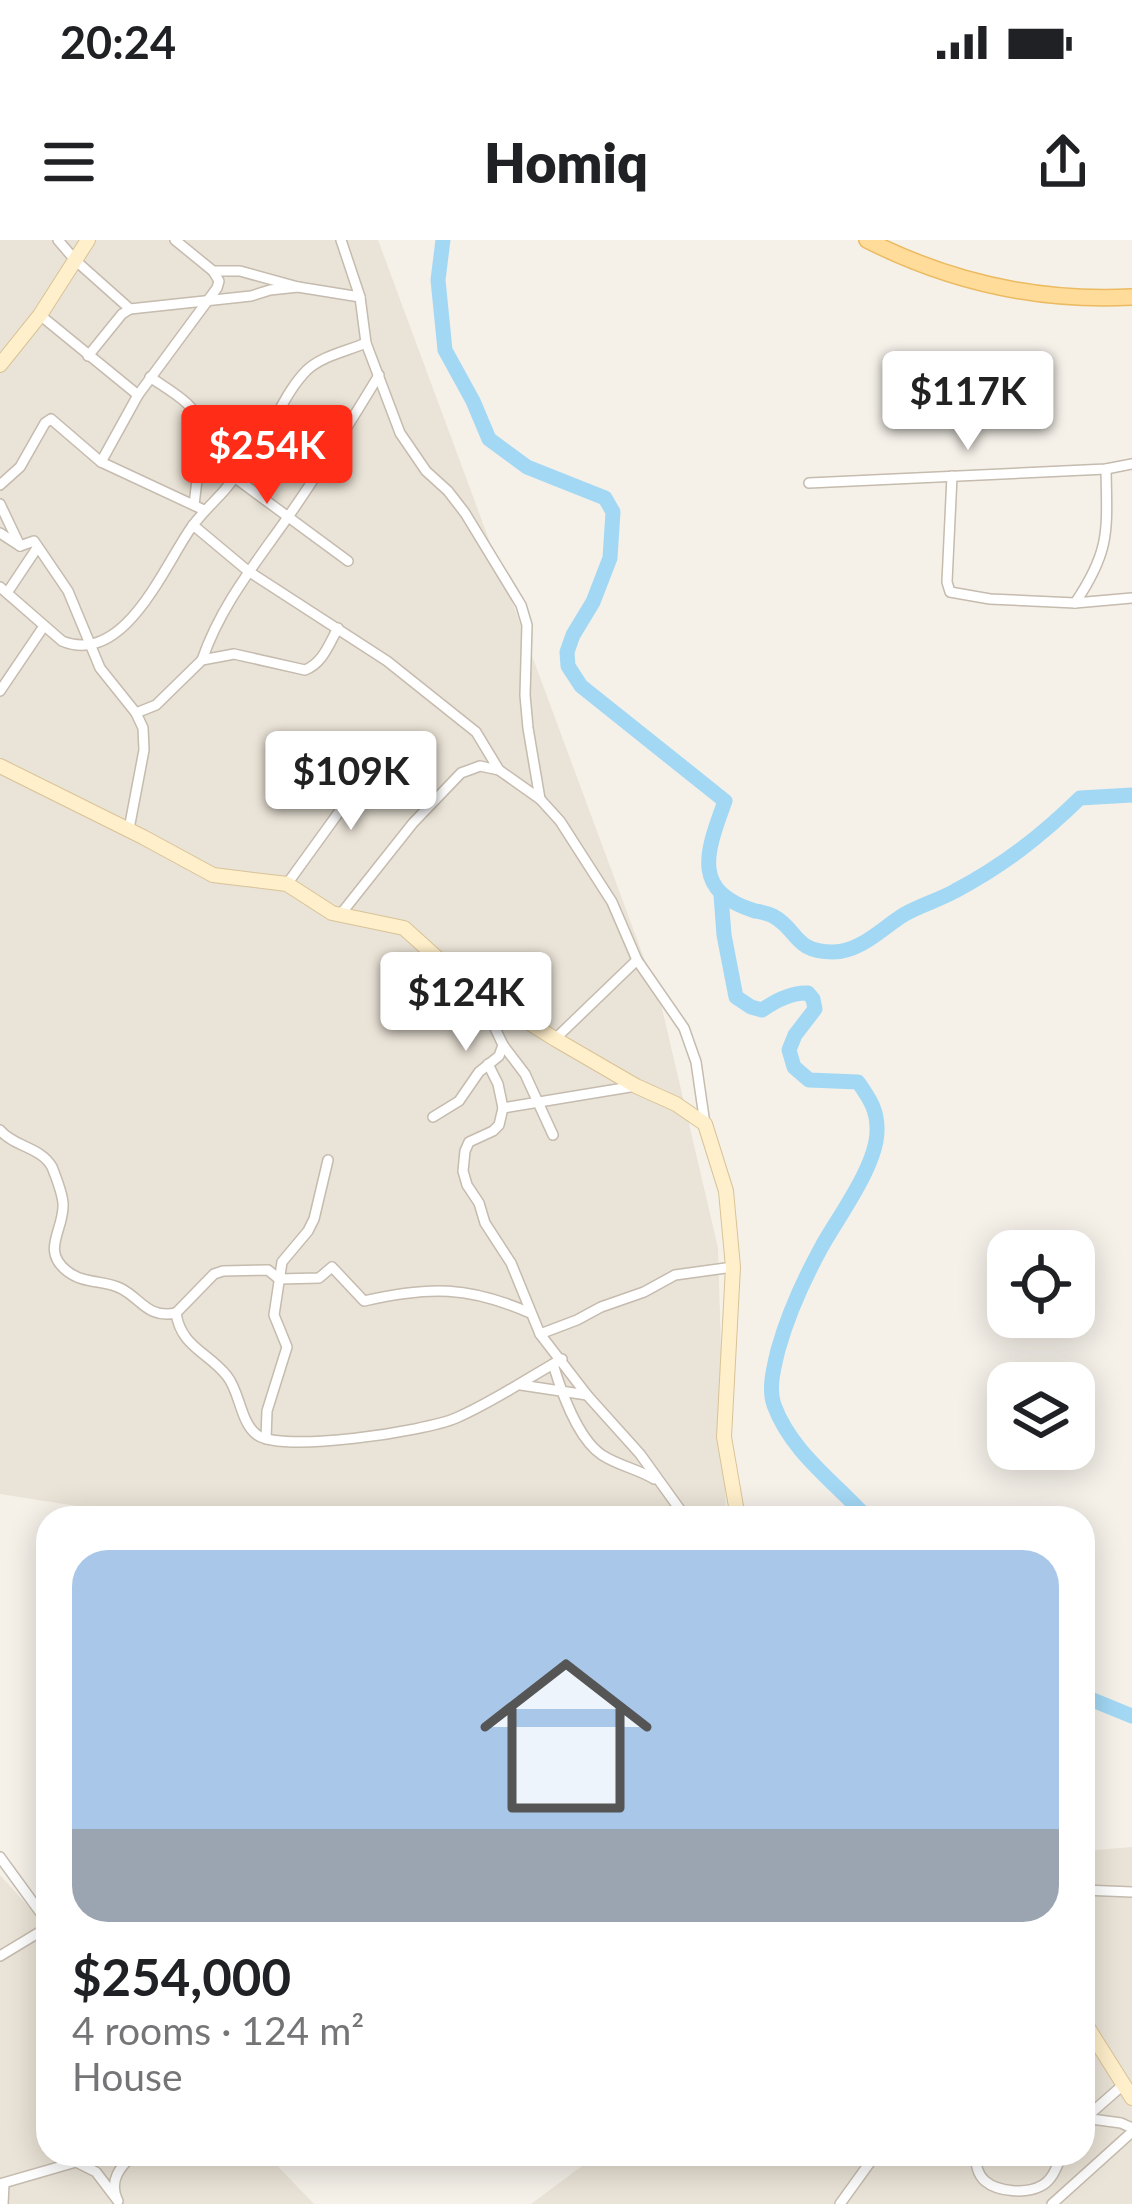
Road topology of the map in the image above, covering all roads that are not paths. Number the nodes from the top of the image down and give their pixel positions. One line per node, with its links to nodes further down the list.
1 (58, 240): 6 (street)
2 (88, 240): 6 (street)
3 (175, 240): 7 (street)
4 (341, 240): 10 (street)
5 (867, 240): 11 (main road)
6 (75, 260): 13 (street); 14 (street)
7 (213, 271): 8 (street); 12 (street)
8 (298, 287): 9 (street); 12 (street)
9 (335, 293): 10 (street); 15 (street)
10 (360, 297): 15 (street)
11 (1132, 297)
12 (206, 301): 13 (street); 20 (street)
13 (130, 309): 17 (street)
14 (40, 315): 17 (street); 18 (street)
15 (362, 318): 16 (street)
16 (366, 343): 19 (street); 26 (street)
17 (88, 356): 21 (street)
18 (0, 365)
19 (379, 375): 31 (street); 50 (street)
20 (150, 377): 21 (street); 30 (street)
21 (138, 395): 22 (street)
22 (100, 462): 28 (street); 30 (street)
23 (1132, 464): 24 (street)
24 (1106, 469): 25 (street); 40 (street)
25 (952, 476): 27 (street); 40 (street)
26 (234, 477): 30 (street); 31 (street)
27 (809, 483)
28 (0, 485)
29 (0, 504): 34 (street)
30 (199, 507): 32 (street)
31 (288, 517): 36 (street); 37 (street)
32 (193, 525): 37 (street); 43 (street)
33 (0, 533): 34 (street)
34 (20, 546): 35 (street)
35 (37, 548): 38 (street); 43 (street)
36 (348, 561)
37 (248, 571): 42 (street); 44 (street)
38 (4, 590): 41 (street)
39 (1132, 598): 40 (street)
40 (1075, 603)
41 (44, 626): 43 (street); 45 (street)
42 (338, 628): 44 (street); 49 (street)
43 (88, 644): 46 (street)
44 (202, 660): 46 (street)
45 (0, 691)
46 (136, 713): 51 (street)
47 (389, 757): 52 (street)
48 (0, 766): 51 (street)
49 (499, 770): 50 (street); 53 (street)
50 (540, 799): 54 (street)
51 (129, 830): 52 (street)
52 (287, 884): 53 (street)
53 (340, 914): 55 (street)
54 (638, 960): 56 (street); 63 (street)
55 (484, 994): 56 (street); 57 (street)
56 (555, 1039): 59 (street)
57 (503, 1045): 58 (street); 60 (street)
58 (488, 1064): 61 (street); 62 (street)
59 (637, 1086): 60 (street); 63 (street)
60 (536, 1101): 61 (street); 65 (street)
61 (502, 1108): 70 (street)
62 (433, 1117)
63 (705, 1124): 67 (street)
64 (0, 1130): 69 (street)
65 (554, 1135)
66 (328, 1160): 68 (street)
67 (733, 1267): 71 (street); 79 (street)
68 (279, 1279): 69 (street); 70 (street); 76 (street)
69 (176, 1313): 76 (street)
70 (530, 1313): 71 (street)
71 (540, 1334): 72 (street)
72 (557, 1362): 73 (street); 74 (street); 75 (street)
73 (520, 1385): 74 (street); 76 (street)
74 (560, 1389): 75 (street); 77 (street)
75 (587, 1395): 77 (street)
76 (266, 1439)
77 (661, 1484): 78 (street)
78 (677, 1506)
79 (736, 1506)
80 (0, 1857): 83 (street)
81 (1095, 1890): 82 (street)
82 (1132, 1892)
83 (36, 1910)
84 (36, 1934): 85 (street)
85 (0, 1956)
86 (1095, 2040): 87 (street)
87 (1127, 2092): 88 (street)
88 (1095, 2112)
89 (1095, 2120): 90 (street)
90 (1132, 2130): 91 (street)
91 (1095, 2164)
92 (59, 2166): 99 (street)
93 (87, 2166): 100 (street)
94 (123, 2166): 100 (street)
95 (867, 2166): 102 (street)
96 (977, 2166): 97 (street)
97 (1056, 2166)
98 (1093, 2166): 103 (street)
99 (2, 2184): 101 (street)
100 (119, 2202)
101 (3, 2204)
102 (840, 2204)
103 (1052, 2204)

